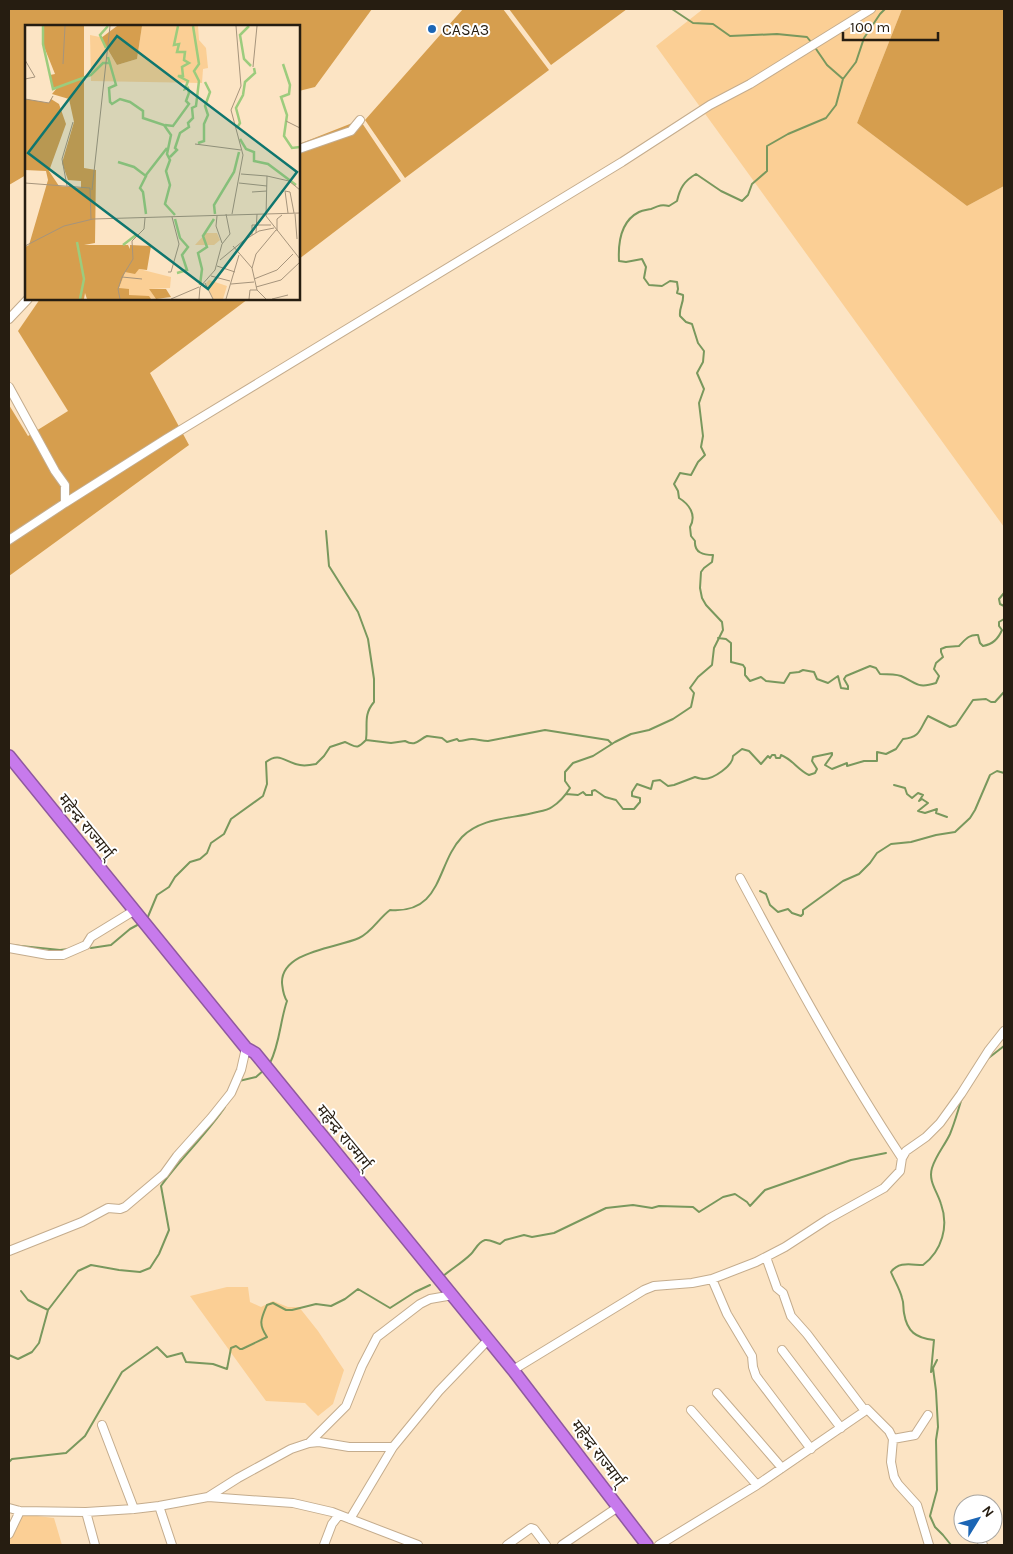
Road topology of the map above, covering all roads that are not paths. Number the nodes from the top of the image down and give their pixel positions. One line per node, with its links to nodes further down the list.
1 (871, 9): 7 (street)
2 (360, 120): 3 (street)
3 (300, 149)
4 (27, 300): 5 (street)
5 (9, 319)
6 (9, 387): 7 (street)
7 (65, 503): 8 (street)
8 (9, 540)
9 (9, 756): 11 (highway, महेन्द्र राज्मार्ग्)
10 (740, 878): 15 (street)
11 (134, 910): 12 (street); 14 (highway, महेन्द्र राज्मार्ग्)
12 (9, 948)
13 (1004, 1031): 15 (street)
14 (250, 1051): 16 (street); 19 (highway, महेन्द्र राज्मार्ग्)
15 (902, 1158): 17 (street)
16 (9, 1251)
17 (766, 1257): 18 (street); 28 (street)
18 (712, 1279): 22 (street); 32 (street)
19 (453, 1296): 20 (highway, महेन्द्र राज्मार्ग्); 30 (street)
20 (488, 1340): 22 (highway, महेन्द्र राज्मार्ग्); 31 (street)
21 (782, 1350): 28 (street)
22 (513, 1370): 37 (highway, महेन्द्र राज्मार्ग्)
23 (717, 1393): 33 (street)
24 (867, 1409): 29 (street)
25 (691, 1410): 34 (street)
26 (928, 1415): 29 (street)
27 (102, 1424): 39 (street)
28 (841, 1428): 32 (street)
29 (893, 1439): 54 (street)
30 (309, 1443): 31 (street); 35 (street)
31 (393, 1447): 43 (street)
32 (811, 1449): 33 (street)
33 (782, 1468): 34 (street)
34 (757, 1485): 53 (street)
35 (208, 1497): 36 (street); 42 (street)
36 (159, 1506): 39 (street); 46 (street)
37 (618, 1507): 51 (street); 52 (highway, महेन्द्र राज्मार्ग्)
38 (9, 1508): 40 (street)
39 (134, 1509): 41 (street)
40 (20, 1511): 41 (street); 44 (street)
41 (86, 1512): 45 (street)
42 (339, 1515): 43 (street); 47 (street)
43 (350, 1519): 48 (street)
44 (9, 1534)
45 (96, 1545)
46 (172, 1545)
47 (324, 1545)
48 (418, 1545)
49 (506, 1545): 50 (street)
50 (546, 1545)
51 (562, 1545)
52 (647, 1545)
53 (659, 1545)
54 (929, 1545)

